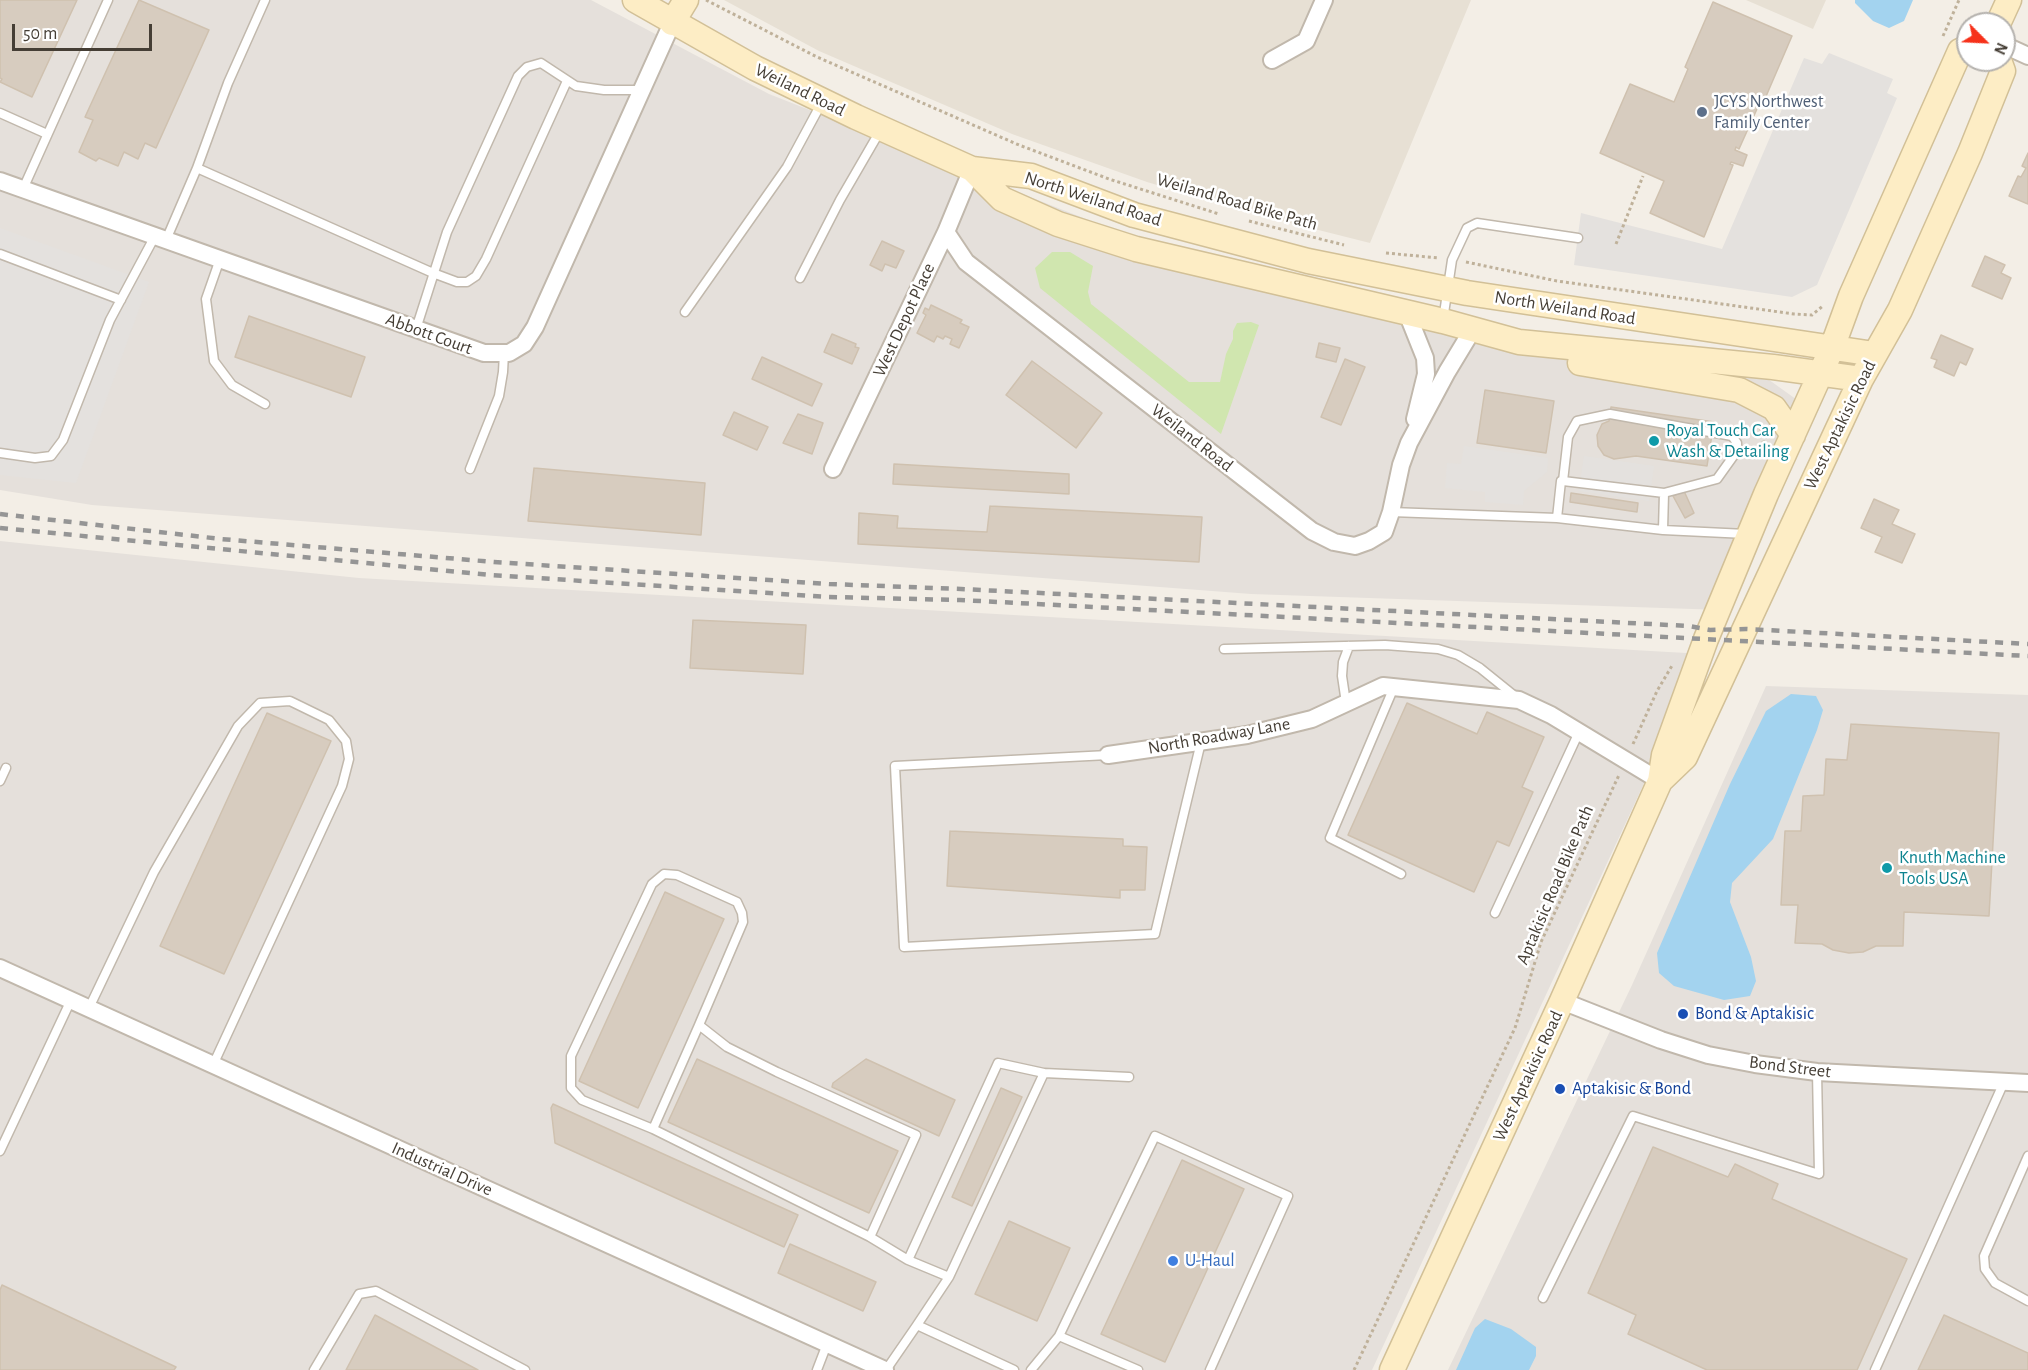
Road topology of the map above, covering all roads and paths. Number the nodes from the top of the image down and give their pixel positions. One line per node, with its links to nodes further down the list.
1 (108, 0): 16 (lane)
2 (265, 0): 17 (lane)
3 (635, 0): 7 (main road, Weiland Road)
4 (686, 0): 7 (main road)
5 (706, 0): 22 (path, Weiland Road Bike Path)
6 (1324, 0): 8 (street)
7 (672, 23): 12 (street); 13 (main road, Weiland Road)
8 (1272, 60)
9 (1956, 60): 43 (main road, West Aptakisic Road)
10 (2002, 72): 45 (main road, West Aptakisic Road)
11 (567, 81): 12 (lane); 33 (lane); 33 (lane)
12 (642, 90): 44 (street)
13 (823, 101): 15 (main road, Weiland Road); 37 (lane)
14 (0, 113): 16 (lane)
15 (882, 128): 18 (main road, Weiland Road); 34 (lane)
16 (47, 134): 21 (lane)
17 (197, 168): 25 (lane); 33 (lane)
18 (972, 169): 24 (street, West Depot Place); 35 (main road, North Weiland Road); 38 (main road, North Weiland Road)
19 (1643, 176): 27 (path)
20 (0, 180): 21 (street, Abbott Court)
21 (23, 189): 25 (street, Abbott Court)
22 (1225, 216)
23 (1247, 221): 28 (path, Weiland Road Bike Path)
24 (946, 232): 55 (street, West Depot Place); 58 (street, Weiland Road)
25 (161, 238): 31 (street, Abbott Court); 36 (lane)
26 (1578, 238): 32 (lane)
27 (1616, 243)
28 (1345, 245)
29 (1377, 253): 32 (path)
30 (0, 254): 36 (lane)
31 (220, 259): 41 (street, Abbott Court); 48 (lane)
32 (1452, 260): 35 (lane); 39 (path)
33 (433, 273): 41 (lane)
34 (800, 278)
35 (1449, 289): 40 (lane); 43 (main road, North Weiland Road)
36 (121, 300): 53 (lane)
37 (685, 312)
38 (1407, 313): 40 (main road, North Weiland Road); 51 (street, Weiland Road)
39 (1794, 314)
40 (1443, 321): 42 (main road, North Weiland Road)
41 (416, 329): 44 (street, Abbott Court)
42 (1473, 329): 46 (main road, North Weiland Road); 50 (main road); 51 (street, Weiland Road)
43 (1832, 348): 45 (main road, North Weiland Road); 46 (main road, West Aptakisic Road)
44 (504, 353): 54 (lane)
45 (1874, 354): 47 (main road, West Aptakisic Road)
46 (1821, 372): 47 (main road, North Weiland Road); 50 (main road, West Aptakisic Road)
47 (1861, 379): 74 (main road, West Aptakisic Road)
48 (265, 404)
49 (1759, 423): 52 (path)
50 (1793, 435): 61 (main road, West Aptakisic Road)
51 (1409, 443): 58 (street, Weiland Road)
52 (1764, 448)
53 (0, 453)
54 (470, 469)
55 (833, 469)
56 (1563, 481): 57 (lane); 57 (lane); 59 (lane)
57 (1664, 493): 60 (lane)
58 (1391, 512): 59 (lane)
59 (1557, 518): 60 (lane)
60 (1663, 530): 61 (lane)
61 (1750, 534): 74 (main road, West Aptakisic Road)
62 (1349, 646): 63 (lane); 66 (lane); 67 (lane)
63 (1224, 649)
64 (1676, 657): 71 (path, Aptakisic Road Bike Path)
65 (1394, 687): 66 (street, North Roadway Lane); 67 (street, North Roadway Lane); 75 (lane)
66 (1519, 700): 68 (street, North Roadway Lane)
67 (1346, 703): 69 (street, North Roadway Lane)
68 (1579, 732): 71 (street, North Roadway Lane); 76 (lane)
69 (1201, 742): 70 (street, North Roadway Lane); 70 (lane)
70 (1108, 755)
71 (1625, 761): 74 (street, North Roadway Lane); 107 (path, Aptakisic Road Bike Path)
72 (6, 768): 73 (lane)
73 (0, 781)
74 (1660, 781): 79 (main road, West Aptakisic Road)
75 (1401, 874)
76 (1495, 913)
77 (0, 968): 78 (street, Industrial Drive)
78 (71, 1000): 80 (street, Industrial Drive); 89 (lane)
79 (1562, 1000): 83 (street, Bond Street); 108 (main road, West Aptakisic Road)
80 (89, 1008): 82 (street, Industrial Drive); 82 (lane)
81 (699, 1025): 88 (lane); 88 (lane); 91 (lane)
82 (213, 1065): 98 (street, Industrial Drive)
83 (1817, 1072): 86 (street, Bond Street); 94 (lane)
84 (1044, 1073): 85 (lane); 92 (lane); 93 (lane)
85 (1129, 1077)
86 (2004, 1082): 87 (street, Bond Street); 109 (lane)
87 (2028, 1083)
88 (653, 1129): 91 (lane)
89 (0, 1150)
90 (2028, 1156): 95 (lane)
91 (870, 1237): 92 (lane)
92 (908, 1260): 93 (lane)
93 (949, 1277): 96 (lane)
94 (1544, 1298)
95 (2028, 1301)
96 (917, 1325): 102 (lane); 103 (lane)
97 (1059, 1336): 104 (lane); 105 (lane); 106 (lane)
98 (827, 1344): 101 (lane); 102 (street, Industrial Drive)
99 (314, 1370): 100 (lane)
100 (525, 1370)
101 (817, 1370)
102 (885, 1370)
103 (1014, 1370)
104 (1031, 1370)
105 (1138, 1370)
106 (1210, 1370)
107 (1354, 1370)
108 (1392, 1370)
109 (1875, 1370)

